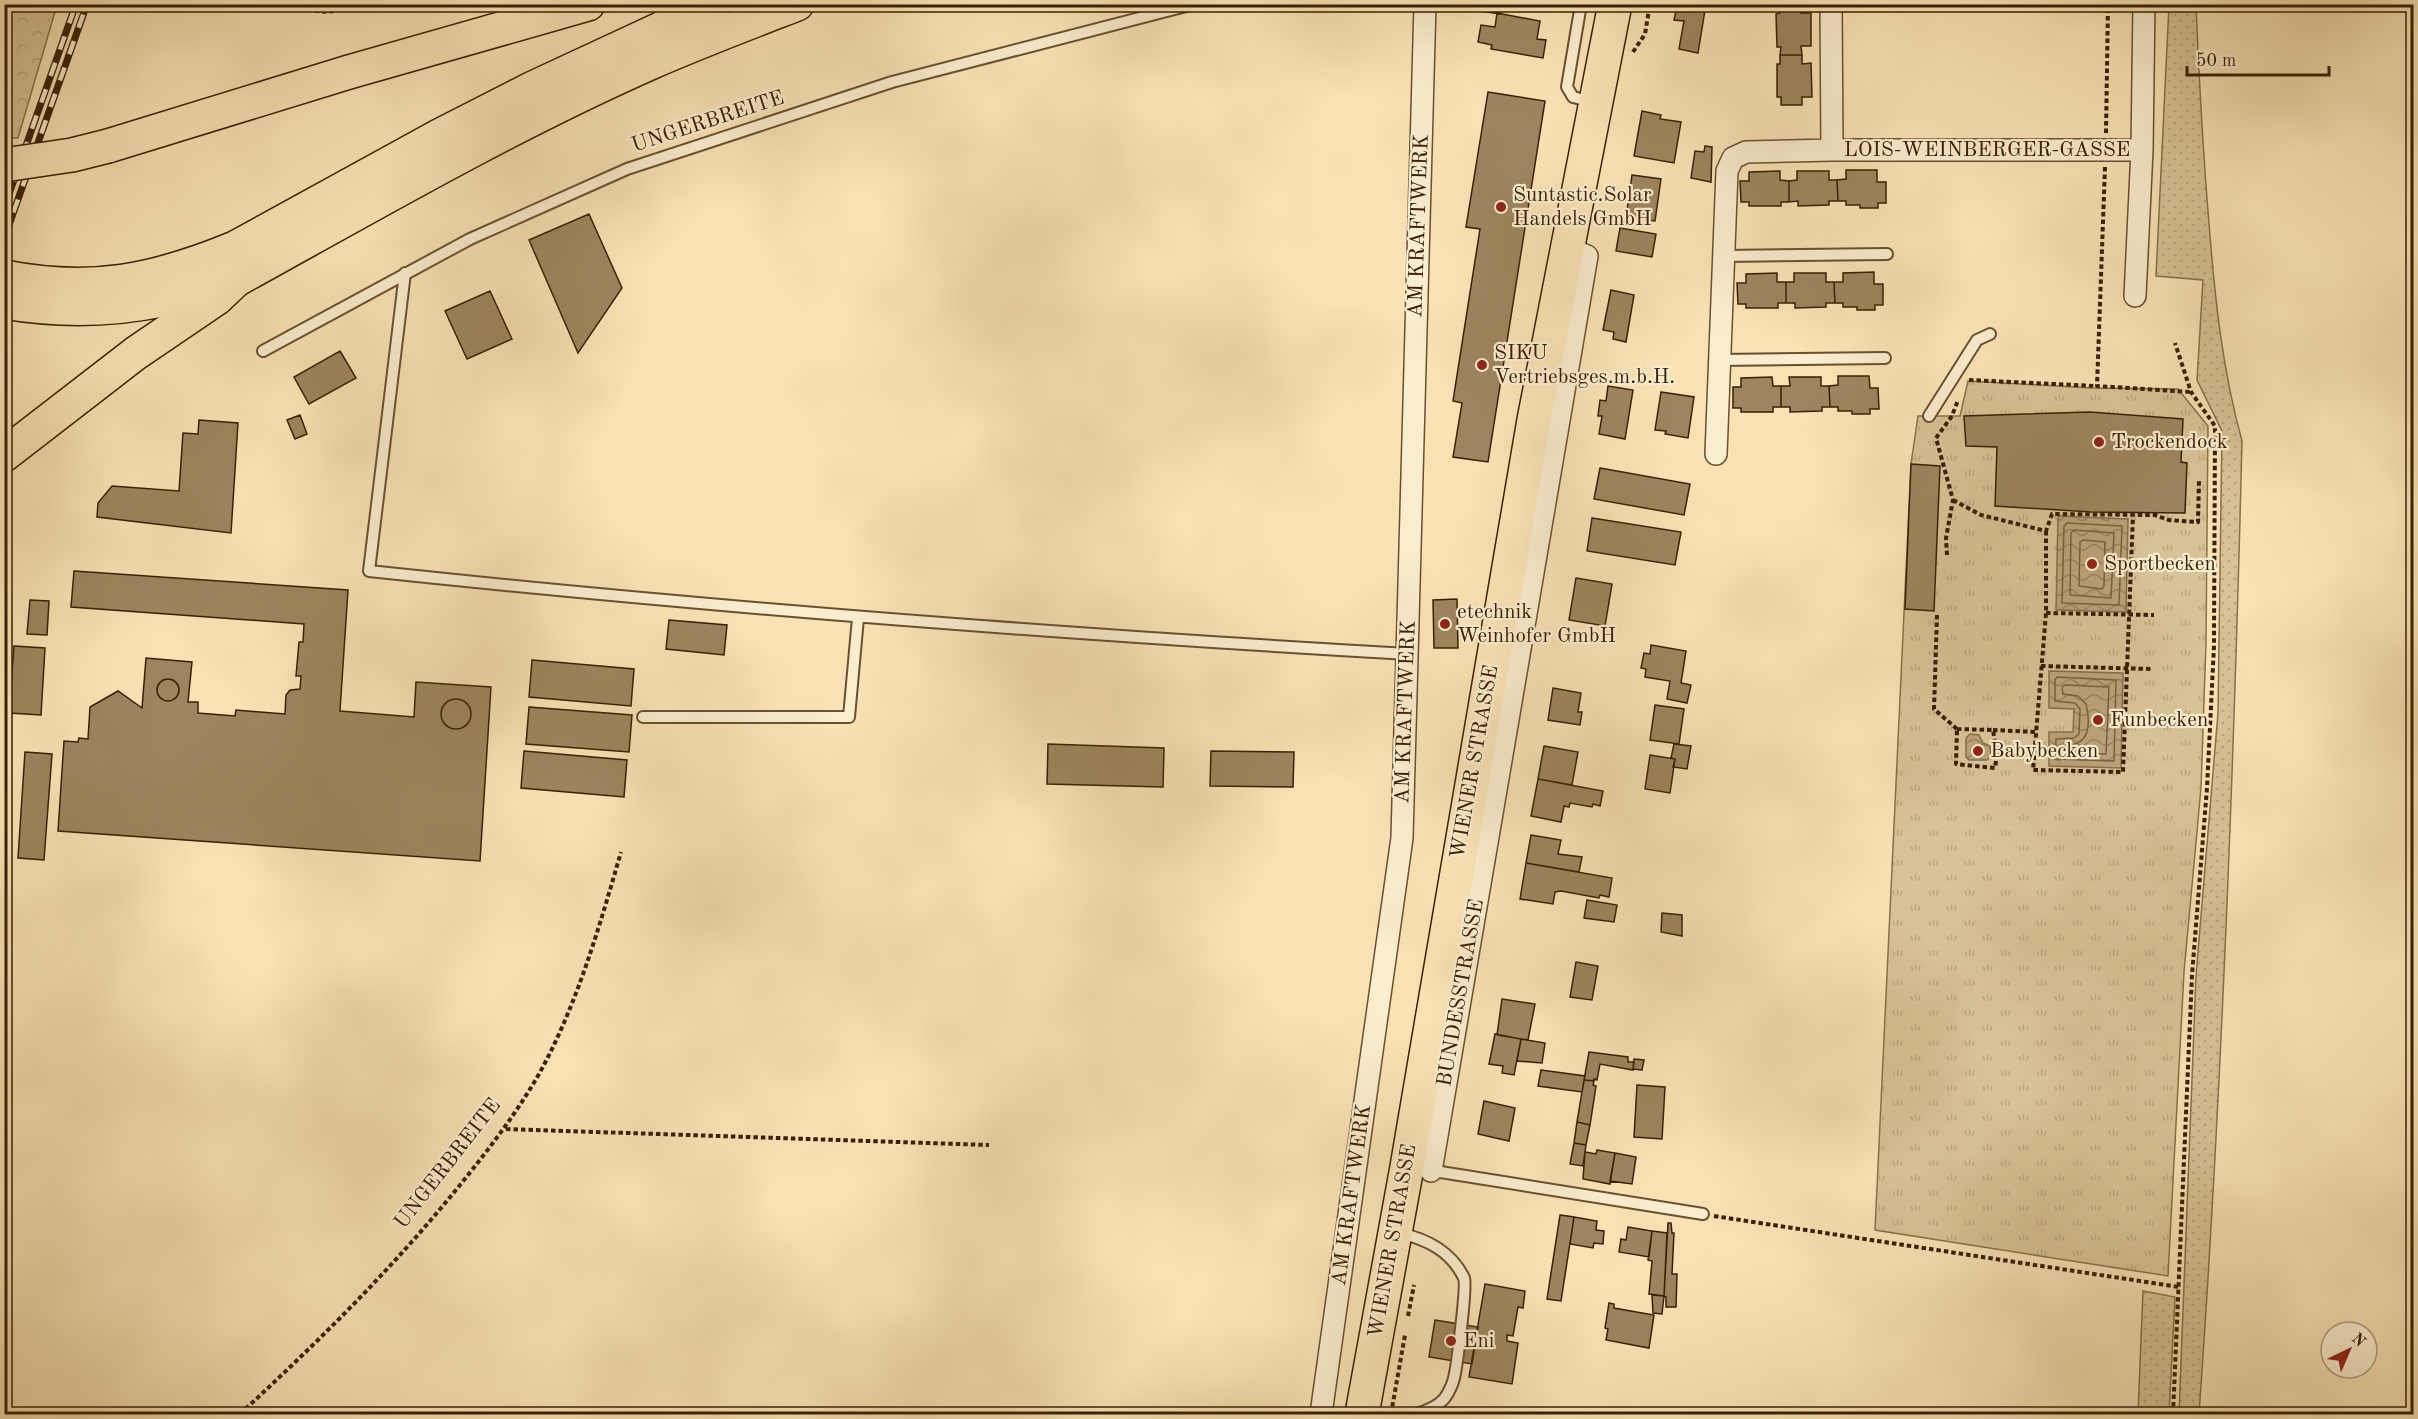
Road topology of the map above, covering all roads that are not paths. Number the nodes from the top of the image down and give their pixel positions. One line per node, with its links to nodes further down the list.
1 (588, 4): 13 (main road, bridge)
2 (714, 4): 14 (main road)
3 (798, 4): 14 (main road)
4 (1194, 4): 17 (lane, UNGERBREITE)
5 (1425, 4): 31 (street, AM KRAFTWERK)
6 (1581, 4): 10 (lane)
7 (1615, 4): 10 (main road, WIENER STRASSE)
8 (1831, 4): 11 (street, LOIS-WEINBERGER-GASSE)
9 (2144, 4): 12 (street)
10 (1596, 103): 33 (main road, WIENER STRASSE)
11 (1832, 150): 12 (street, LOIS-WEINBERGER-GASSE); 16 (street, LOIS-WEINBERGER-GASSE)
12 (2142, 150): 21 (street)
13 (4, 165)
14 (343, 205): 19 (main road); 20 (main road)
15 (1887, 254): 16 (lane)
16 (1723, 256): 26 (street, LOIS-WEINBERGER-GASSE)
17 (405, 273): 24 (lane, UNGERBREITE); 30 (lane)
18 (4, 277): 20 (main road)
19 (236, 280): 20 (main road); 29 (main road)
20 (42, 296): 22 (main road)
21 (2135, 296)
22 (4, 302)
23 (1990, 334): 27 (lane)
24 (263, 351)
25 (1885, 358): 26 (lane)
26 (1719, 360): 28 (street, LOIS-WEINBERGER-GASSE)
27 (1929, 416)
28 (1716, 454)
29 (4, 455)
30 (858, 618): 31 (lane); 32 (lane)
31 (1408, 654): 36 (street, AM KRAFTWERK)
32 (643, 717)
33 (1419, 1169): 34 (lane); 35 (main road, WIENER STRASSE)
34 (1703, 1214)
35 (1395, 1232): 37 (main road, WIENER STRASSE); 38 (lane)
36 (1321, 1414)
37 (1364, 1414)
38 (1416, 1414)

